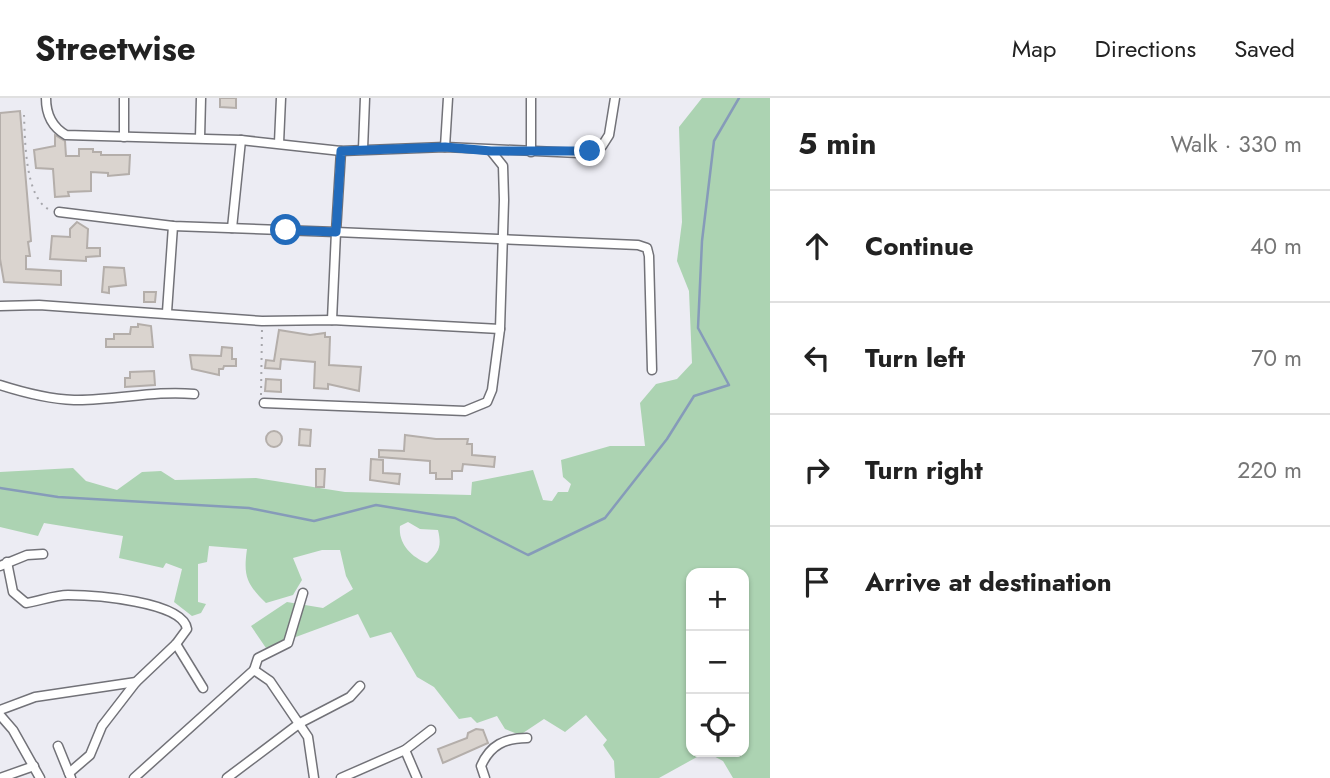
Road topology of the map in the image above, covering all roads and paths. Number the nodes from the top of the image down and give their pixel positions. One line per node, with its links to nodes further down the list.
1 (46, 98): 10 (street)
2 (124, 98): 10 (street)
3 (201, 98): 11 (street)
4 (281, 98): 13 (street)
5 (365, 98): 15 (street)
6 (447, 98): 14 (street)
7 (531, 98): 18 (street)
8 (615, 98): 18 (street)
9 (24, 115): 19 (path)
10 (124, 137): 11 (street)
11 (200, 138): 12 (street)
12 (241, 140): 13 (street); 21 (street)
13 (279, 144): 16 (street)
14 (445, 147): 15 (street); 17 (street)
15 (363, 149): 16 (street)
16 (341, 151): 22 (street)
17 (491, 151): 18 (street); 23 (street)
18 (531, 152)
19 (58, 212): 20 (street)
20 (173, 226): 21 (street); 25 (street)
21 (232, 228): 22 (street)
22 (336, 232): 23 (street); 26 (street)
23 (503, 240): 28 (street); 29 (street)
24 (0, 306): 25 (street)
25 (167, 312): 27 (street)
26 (332, 320): 27 (street); 28 (street)
27 (262, 321): 32 (path)
28 (500, 329): 32 (street)
29 (652, 370)
30 (0, 385): 31 (street)
31 (194, 394)
32 (264, 403)
33 (43, 554): 34 (street)
34 (3, 564): 36 (street)
35 (303, 593): 37 (street)
36 (176, 644): 38 (street); 40 (street)
37 (254, 670): 42 (street); 51 (street)
38 (136, 682): 41 (street); 48 (street)
39 (360, 686): 42 (street)
40 (203, 688)
41 (0, 712): 47 (street)
42 (300, 723): 52 (street); 53 (street)
43 (431, 730): 46 (street)
44 (527, 738): 56 (street)
45 (58, 746): 48 (street)
46 (405, 750): 54 (street); 55 (street)
47 (34, 766): 49 (street); 50 (street)
48 (70, 776)
49 (0, 778)
50 (40, 778)
51 (134, 778)
52 (227, 778)
53 (314, 778)
54 (341, 778)
55 (417, 778)
56 (485, 778)

